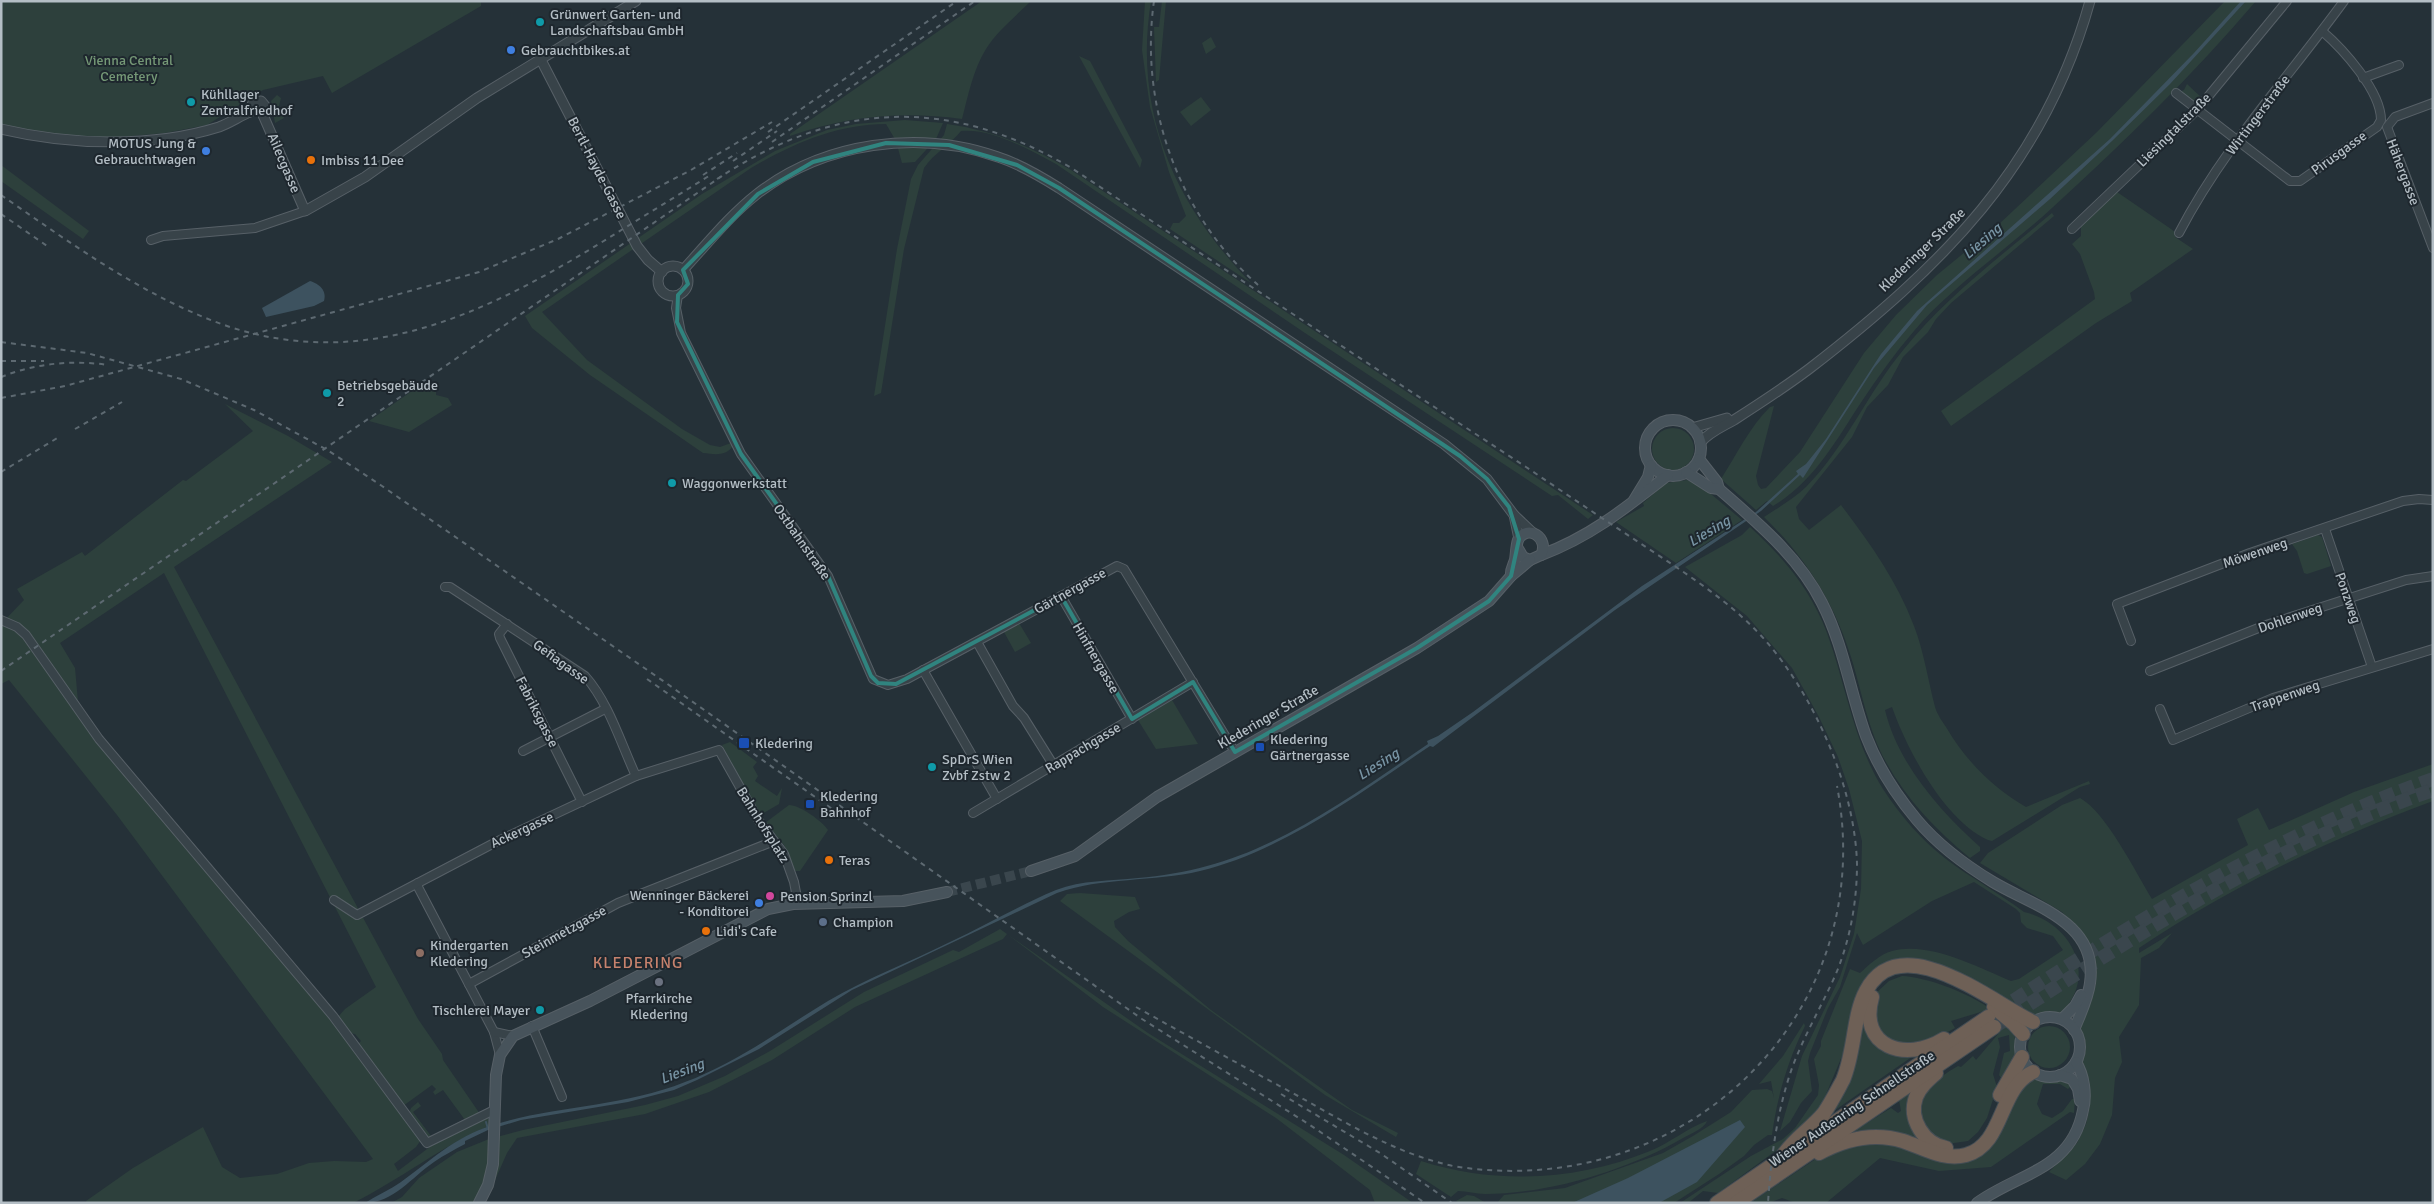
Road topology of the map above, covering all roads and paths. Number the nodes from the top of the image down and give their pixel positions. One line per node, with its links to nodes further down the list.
1 (636, 1): 6 (street)
2 (2090, 1): 25 (street, Klederinger Straße)
3 (2287, 1): 11 (street, Liesingtalstraße)
4 (2344, 1): 5 (street, Wirtingerstraße)
5 (2322, 31): 8 (street, Hähergasse); 16 (street, Wirtingerstraße)
6 (540, 58): 17 (street); 23 (street, Bertl-Hayde-Gasse)
7 (2399, 65): 8 (street)
8 (2363, 78): 14 (street, Hähergasse)
9 (2176, 93): 11 (street)
10 (2433, 103): 14 (street, Pirusgasse)
11 (2198, 110): 16 (street); 18 (street, Liesingtalstraße)
12 (250, 112): 13 (street); 13 (street); 15 (street)
13 (263, 115): 17 (street, Ailecgasse)
14 (2385, 122): 16 (street, Pirusgasse); 21 (street, Hähergasse)
15 (1, 129)
16 (2237, 140): 19 (street, Wirtingerstraße)
17 (305, 210): 20 (street)
18 (2072, 229)
19 (2179, 233)
20 (151, 240)
21 (2433, 248)
22 (683, 270): 23 (street); 24 (street); 35 (street)
23 (662, 272): 24 (street)
24 (678, 295): 56 (street, Ostbahnstraße)
25 (1740, 415): 26 (street, Klederinger Straße); 27 (street, Klederinger Straße)
26 (1692, 428): 27 (main road); 29 (main road)
27 (1700, 443): 28 (main road)
28 (1699, 459): 30 (main road); 32 (main road)
29 (1651, 465): 31 (main road); 34 (main road)
30 (1686, 472): 31 (main road); 32 (main road)
31 (1668, 475): 34 (main road)
32 (1719, 490): 76 (main road)
33 (2433, 500): 36 (street, Möwenweg)
34 (1633, 503): 40 (main road)
35 (1514, 515): 37 (street); 39 (street)
36 (2325, 528): 47 (street, Ponzweg); 50 (street, Möwenweg)
37 (1533, 533): 38 (main road); 39 (main road)
38 (1542, 539): 40 (main road); 41 (main road)
39 (1518, 543): 42 (main road); 43 (main road)
40 (1565, 544): 41 (main road)
41 (1541, 554): 42 (main road)
42 (1530, 560): 43 (main road, Klederinger Straße)
43 (1511, 576): 64 (main road, Klederinger Straße)
44 (2433, 576): 47 (street, Dohlenweg)
45 (445, 587): 49 (street, Gefiagasse)
46 (1061, 596): 51 (street, Gärtnergasse); 57 (street, Gärtnergasse); 60 (street, Hinfnergasse)
47 (2347, 599): 53 (street, Ponzweg); 55 (street, Dohlenweg)
48 (1, 620): 93 (street)
49 (507, 624): 58 (street, Gefiagasse); 61 (street, Fabriksgasse)
50 (2132, 641)
51 (977, 642): 54 (street, Gärtnergasse); 65 (street)
52 (2433, 649): 53 (street, Trappenweg)
53 (2372, 667): 59 (street, Trappenweg)
54 (923, 670): 56 (street, Gärtnergasse); 67 (street)
55 (2150, 671)
56 (906, 679)
57 (1193, 682): 60 (street, Rappachgasse); 64 (street, Gärtnergasse)
58 (605, 709): 61 (street); 66 (street, Gefiagasse)
59 (2160, 709)
60 (1132, 719): 65 (street, Rappachgasse)
61 (550, 737): 63 (street); 68 (street, Fabriksgasse)
62 (719, 750): 66 (street, Ackergasse); 70 (street, Bahnhofsplatz)
63 (523, 751)
64 (1235, 752): 71 (main road, Klederinger Straße)
65 (1054, 766): 67 (street, Rappachgasse)
66 (636, 776): 68 (street, Ackergasse)
67 (997, 799): 69 (street, Rappachgasse)
68 (582, 802): 72 (street, Ackergasse)
69 (973, 814)
70 (774, 841): 75 (street, Bahnhofsplatz); 77 (street, Steinmetzgasse)
71 (1031, 871)
72 (418, 882): 74 (street, Ackergasse); 77 (street)
73 (947, 892): 75 (main road)
74 (334, 900)
75 (798, 903): 80 (main road)
76 (2037, 905): 78 (main road); 82 (main road)
77 (469, 984): 83 (street)
78 (2062, 1019): 79 (main road); 82 (main road)
79 (2034, 1022): 84 (main road); 95 (highway)
80 (532, 1026): 85 (main road); 92 (street)
81 (1968, 1030): 84 (highway); 86 (highway, Wiener Außenring Schnellstraße); 95 (highway, Wiener Außenring Schnellstraße)
82 (2074, 1030): 89 (main road)
83 (494, 1032): 85 (street); 87 (street)
84 (2023, 1034): 88 (main road)
85 (513, 1036): 87 (main road)
86 (1959, 1049): 88 (highway); 96 (highway, Wiener Außenring Schnellstraße)
87 (500, 1055): 93 (main road)
88 (2022, 1057): 90 (main road)
89 (2076, 1062): 91 (main road); 94 (main road)
90 (2034, 1072): 91 (main road); 96 (highway)
91 (2060, 1075): 94 (main road)
92 (562, 1096)
93 (494, 1113): 97 (main road)
94 (2082, 1117): 100 (main road)
95 (1782, 1157): 98 (highway, Wiener Außenring Schnellstraße)
96 (1801, 1157): 99 (highway, Wiener Außenring Schnellstraße)
97 (479, 1203)
98 (1717, 1203)
99 (1736, 1203)
100 (1977, 1203)

